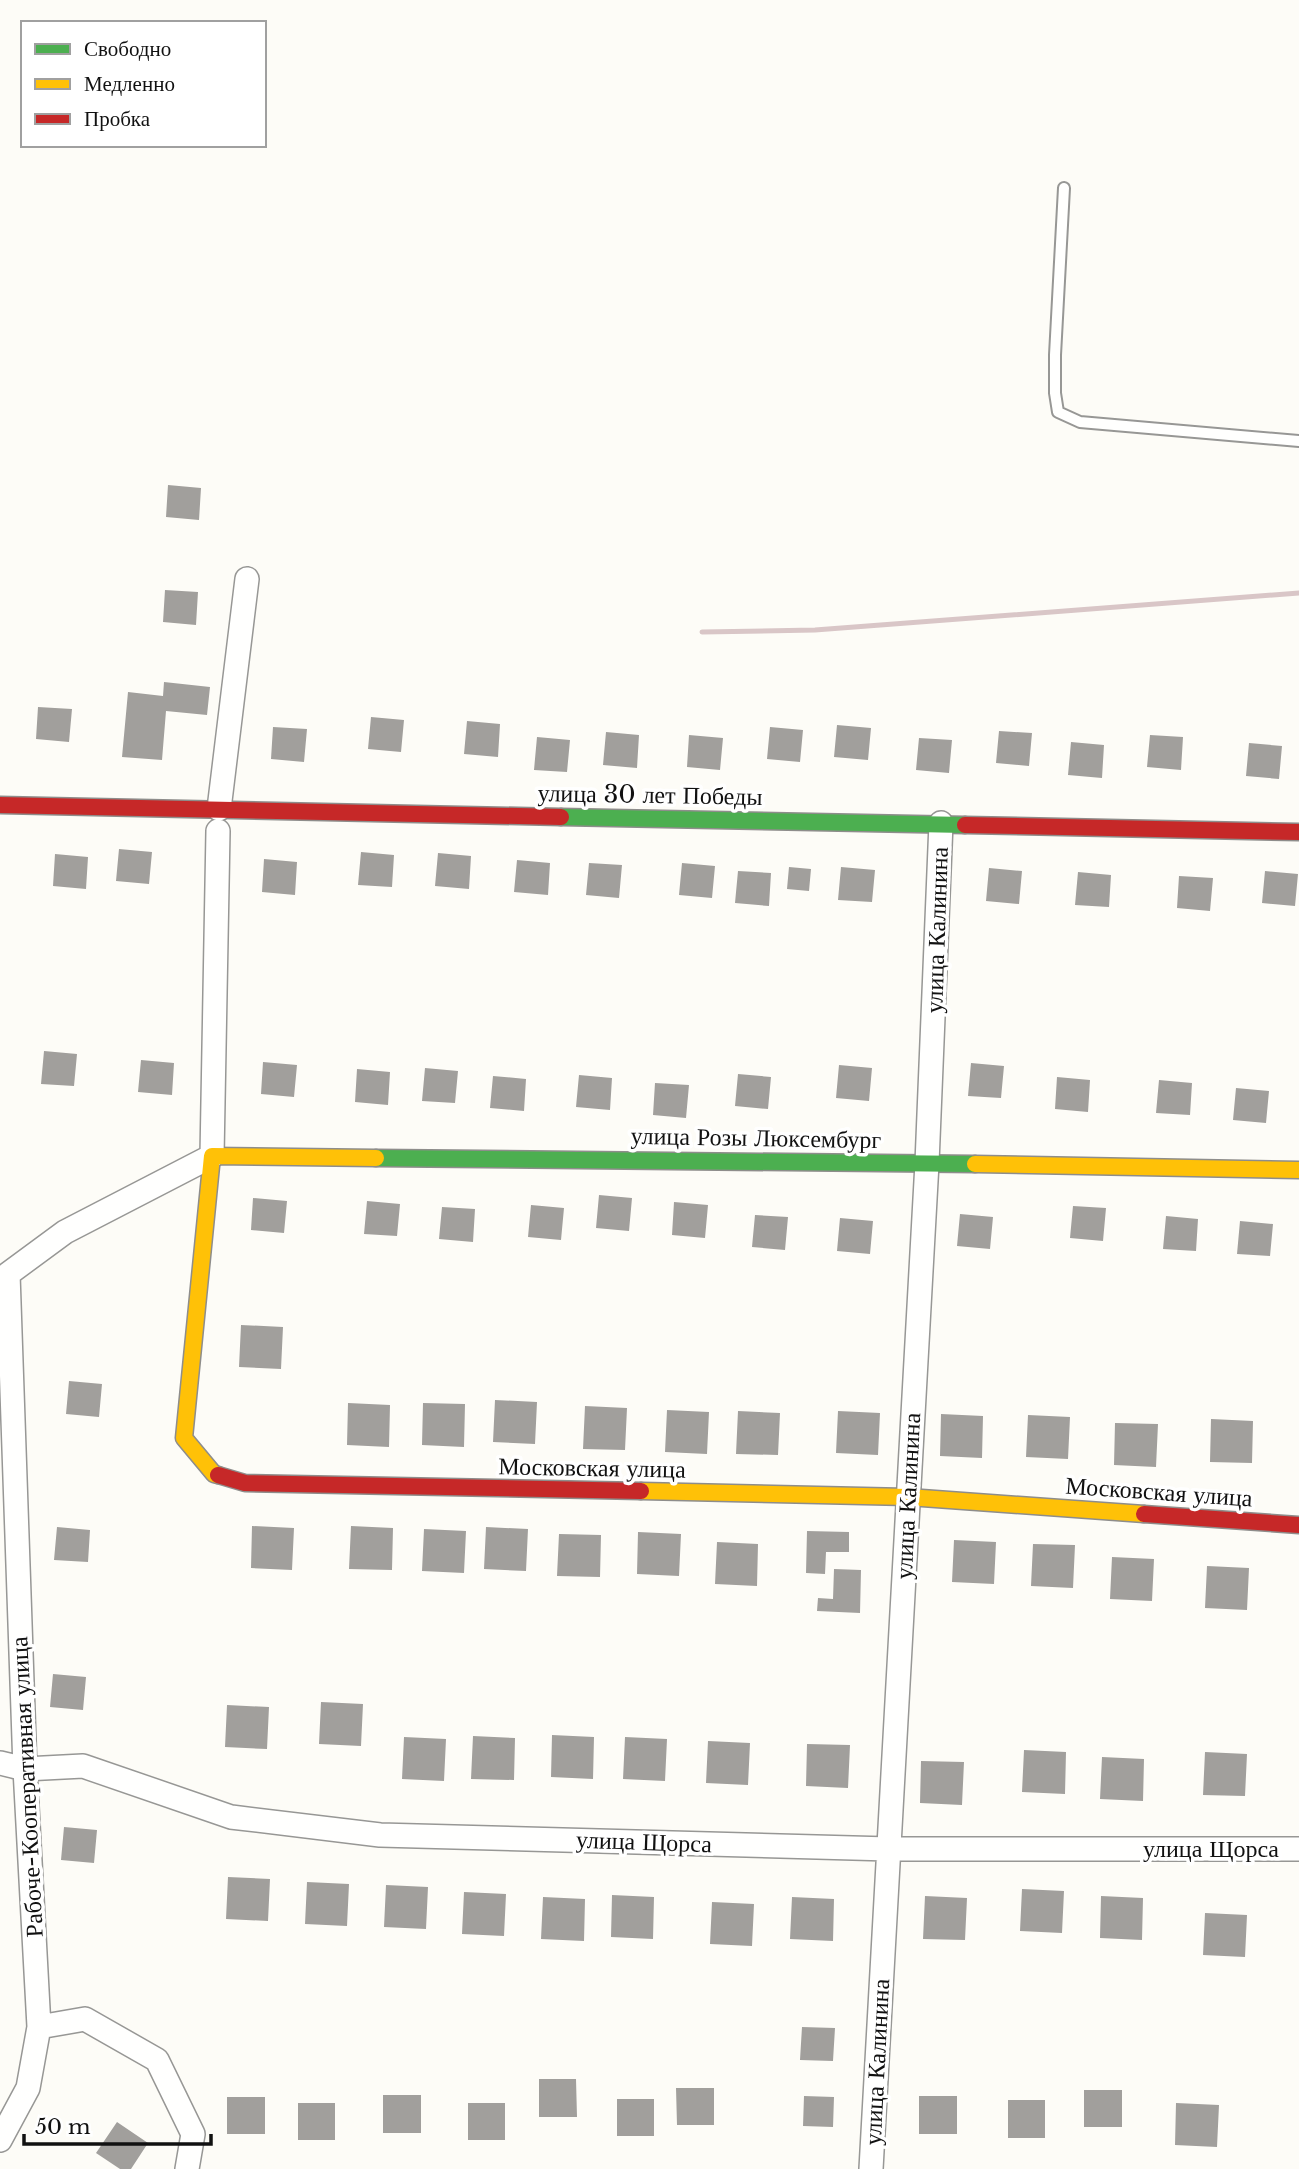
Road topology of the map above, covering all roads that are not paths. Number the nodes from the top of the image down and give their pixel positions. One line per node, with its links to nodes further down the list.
1 (1064, 188): 2 (lane)
2 (1299, 441)
3 (247, 579): 5 (street)
4 (0, 805): 5 (street, улица 30 лет Победы)
5 (218, 820): 6 (street, улица 30 лет Победы); 8 (street)
6 (942, 823): 7 (street, улица 30 лет Победы); 9 (street, улица Калинина)
7 (1299, 832)
8 (212, 1156): 9 (street, улица Розы Люксембург); 11 (street, Рабоче-Кооперативная улица); 12 (street, Московская улица)
9 (928, 1163): 10 (street, улица Розы Люксембург); 12 (street, улица Калинина)
10 (1299, 1170)
11 (4, 1274): 15 (street, Рабоче-Кооперативная улица)
12 (908, 1497): 13 (street, Московская улица); 16 (street, улица Калинина)
13 (1299, 1525)
14 (0, 1763): 15 (street, улица Щорса)
15 (25, 1769): 16 (street, улица Щорса); 18 (street, Рабоче-Кооперативная улица)
16 (889, 1849): 17 (street, улица Щорса); 21 (street, улица Калинина)
17 (1299, 1849)
18 (39, 2027): 19 (street, Рабоче-Кооперативная улица); 20 (street)
19 (0, 2140)
20 (187, 2169)
21 (871, 2169)

